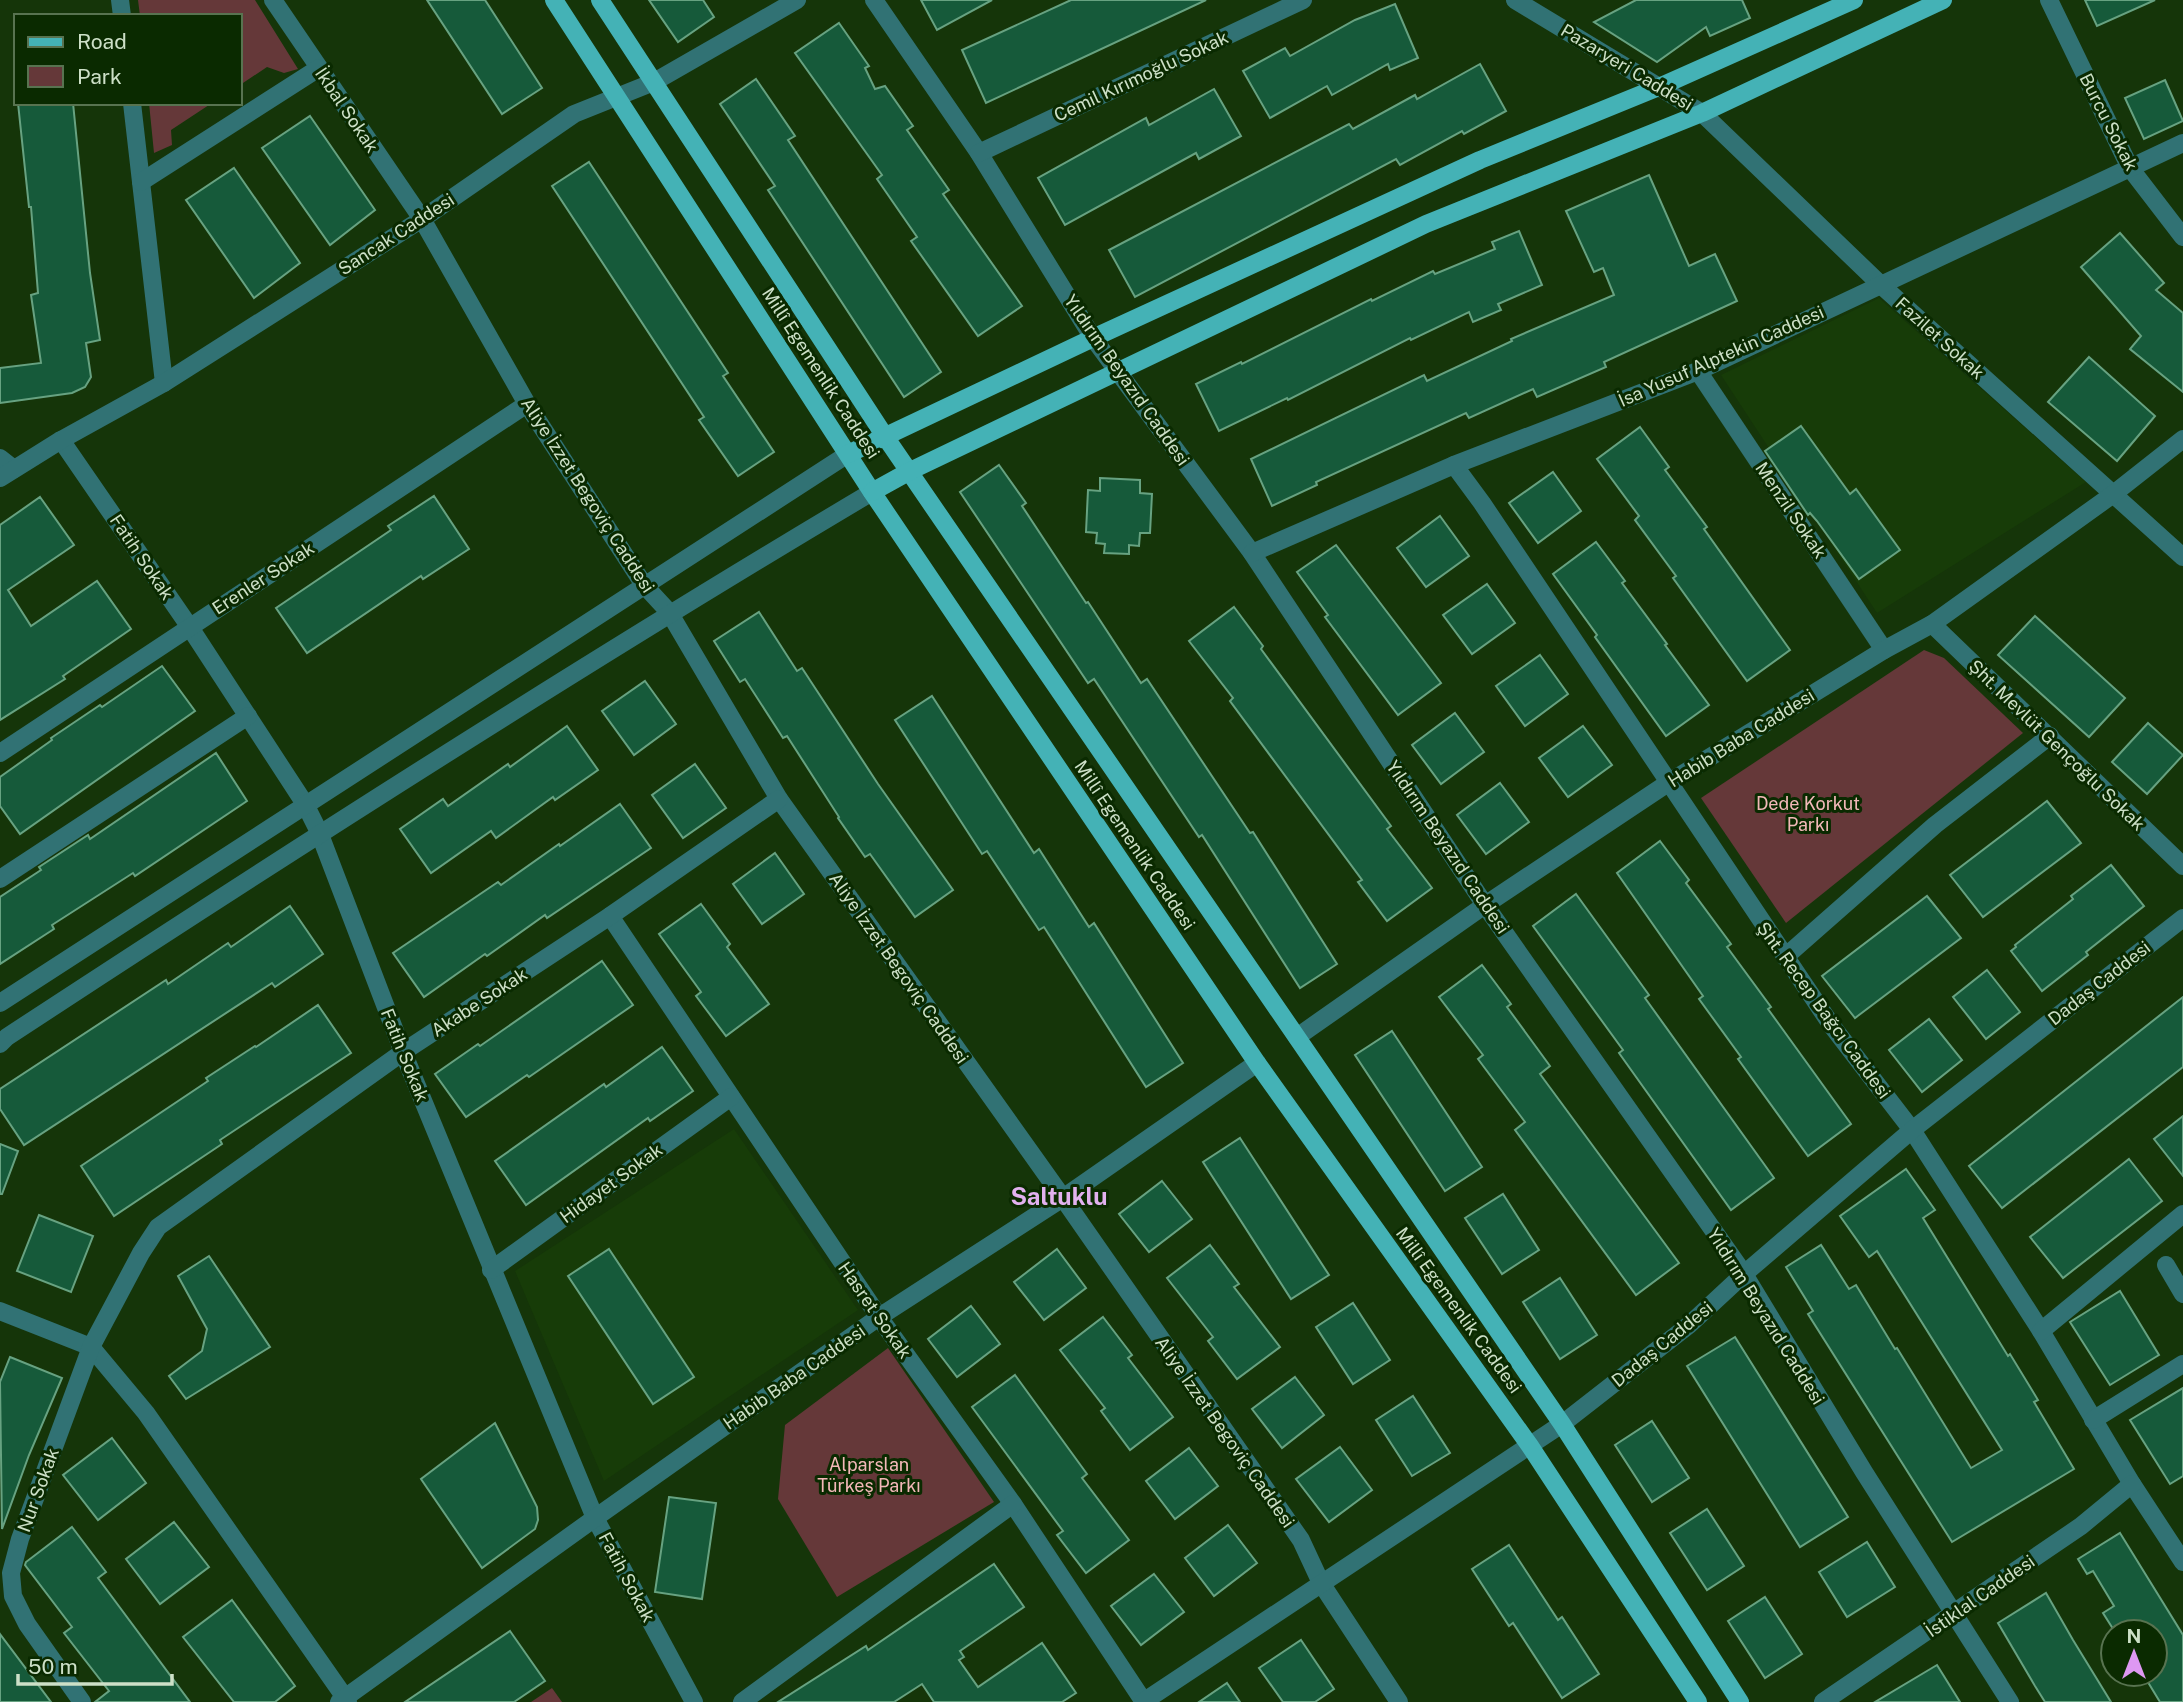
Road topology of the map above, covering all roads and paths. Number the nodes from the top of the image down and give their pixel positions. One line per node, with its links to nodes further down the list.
1 (273, 0): 11 (street, İkbal Sokak)
2 (554, 0): 14 (main road, Millî Egemenlik Caddesi)
3 (600, 0): 12 (main road, Millî Egemenlik Caddesi)
4 (797, 0): 12 (street, Sancak Caddesi)
5 (874, 0): 18 (street, Yıldırım Beyazıd Caddesi)
6 (1303, 0): 18 (street, Cemil Kırımoğlu Sokak)
7 (1515, 0): 13 (street, Pazaryeri Caddesi)
8 (1854, 0): 13 (main road)
9 (1943, 0): 16 (main road)
10 (2049, 0): 19 (street, Burcu Sokak)
11 (319, 68): 20 (street); 21 (street, İkbal Sokak)
12 (654, 82): 14 (street, Sancak Caddesi); 29 (main road, Millî Egemenlik Caddesi)
13 (1659, 87): 16 (street, Pazaryeri Caddesi); 24 (main road)
14 (618, 97): 21 (street, Sancak Caddesi); 32 (main road, Millî Egemenlik Caddesi)
15 (132, 105): 20 (street)
16 (1702, 113): 23 (street, Fazilet Sokak); 26 (main road)
17 (2183, 143): 19 (street, İsa Yusuf Alptekin Caddesi)
18 (979, 153): 24 (street, Yıldırım Beyazıd Caddesi)
19 (2130, 168): 22 (street, Burcu Sokak); 23 (street, İsa Yusuf Alptekin Caddesi)
20 (141, 182): 27 (street)
21 (422, 219): 27 (street, Sancak Caddesi); 28 (street, Aliye İzzet Begoviç Caddesi)
22 (2183, 237)
23 (1881, 285): 25 (street, İsa Yusuf Alptekin Caddesi); 37 (street, Fazilet Sokak)
24 (1093, 338): 26 (street, Yıldırım Beyazıd Caddesi); 29 (main road)
25 (1698, 371): 33 (street, İsa Yusuf Alptekin Caddesi); 44 (street, Menzil Sokak)
26 (1118, 372): 35 (main road); 38 (street, Yıldırım Beyazıd Caddesi)
27 (164, 383): 31 (street, Sancak Caddesi)
28 (527, 404): 40 (street, Aliye İzzet Begoviç Caddesi); 43 (street, Erenler Sokak)
29 (884, 435): 32 (main road); 35 (main road, Millî Egemenlik Caddesi)
30 (2183, 439): 37 (street, Habib Baba Caddesi)
31 (61, 440): 34 (street, Sancak Caddesi); 43 (street, Fatih Sokak)
32 (848, 454): 36 (main road, Millî Egemenlik Caddesi); 40 (street)
33 (1454, 465): 38 (street, İsa Yusuf Alptekin Caddesi); 48 (street, Şht. Recep Bağcı Caddesi)
34 (5, 468)
35 (910, 471): 36 (main road); 59 (main road, Millî Egemenlik Caddesi)
36 (872, 492): 41 (street); 62 (main road, Millî Egemenlik Caddesi)
37 (2112, 495): 39 (street, Fazilet Sokak); 42 (street, Habib Baba Caddesi)
38 (1252, 553): 54 (street, Yıldırım Beyazıd Caddesi)
39 (2183, 557)
40 (644, 585): 41 (street, Aliye İzzet Begoviç Caddesi); 50 (street)
41 (669, 612): 49 (street, Aliye İzzet Begoviç Caddesi); 51 (street)
42 (1931, 624): 44 (street, Habib Baba Caddesi); 46 (street, Şht. Mevlüt Gençoğlu Sokak)
43 (189, 626): 45 (street, Fatih Sokak); 47 (street, Erenler Sokak)
44 (1884, 650): 48 (street, Habib Baba Caddesi)
45 (248, 716): 50 (street, Fatih Sokak); 53 (street)
46 (2050, 736): 52 (street, Şht. Mevlüt Gençoğlu Sokak); 57 (street)
47 (0, 753)
48 (1668, 783): 54 (street, Habib Baba Caddesi); 57 (street, Şht. Recep Bağcı Caddesi)
49 (779, 799): 55 (street, Akabe Sokak); 65 (street, Aliye İzzet Begoviç Caddesi)
50 (305, 804): 51 (street, Fatih Sokak); 58 (street)
51 (319, 832): 60 (street); 61 (street, Fatih Sokak)
52 (2183, 866)
53 (0, 879)
54 (1485, 905): 59 (street, Habib Baba Caddesi); 69 (street, Yıldırım Beyazıd Caddesi)
55 (610, 916): 61 (street, Akabe Sokak); 63 (street, Hasret Sokak)
56 (2183, 918): 64 (street, Dadaş Caddesi)
57 (1785, 957): 64 (street, Şht. Recep Bağcı Caddesi)
58 (0, 1003)
59 (1297, 1037): 77 (main road, Millî Egemenlik Caddesi)
60 (0, 1044)
61 (403, 1052): 68 (street, Fatih Sokak); 74 (street, Akabe Sokak)
62 (1257, 1063): 65 (street, Habib Baba Caddesi); 78 (main road, Millî Egemenlik Caddesi)
63 (731, 1097): 68 (street, Hidayet Sokak); 72 (street, Hasret Sokak)
64 (1912, 1130): 69 (street, Dadaş Caddesi); 73 (street, Şht. Recep Bağcı Caddesi)
65 (1063, 1198): 72 (street, Habib Baba Caddesi); 83 (street, Aliye İzzet Begoviç Caddesi)
66 (2183, 1214): 73 (street)
67 (2166, 1265): 70 (street)
68 (491, 1270): 81 (street, Fatih Sokak)
69 (1744, 1274): 77 (street, Dadaş Caddesi); 84 (street, Yıldırım Beyazıd Caddesi)
70 (2183, 1294)
71 (0, 1311): 74 (street)
72 (879, 1317): 80 (street, Hasret Sokak); 81 (street, Habib Baba Caddesi)
73 (2040, 1331): 76 (street, Şht. Recep Bağcı Caddesi)
74 (91, 1346): 85 (street); 86 (street, Nur Sokak)
75 (2183, 1364): 76 (street)
76 (2094, 1420): 79 (street, Şht. Recep Bağcı Caddesi)
77 (1562, 1424): 78 (street, Dadaş Caddesi); 92 (main road, Millî Egemenlik Caddesi)
78 (1530, 1446): 83 (street, Dadaş Caddesi); 91 (main road, Millî Egemenlik Caddesi)
79 (2132, 1484): 82 (street, Şht. Recep Bağcı Caddesi); 84 (street, İstiklal Caddesi)
80 (1013, 1504): 88 (street); 89 (street, Hasret Sokak)
81 (595, 1517): 85 (street, Habib Baba Caddesi); 87 (street, Fatih Sokak)
82 (2183, 1562)
83 (1321, 1583): 89 (street, Dadaş Caddesi); 90 (street, Aliye İzzet Begoviç Caddesi)
84 (1955, 1614): 93 (street, İstiklal Caddesi); 94 (street, Yıldırım Beyazıd Caddesi)
85 (344, 1700)
86 (82, 1702)
87 (694, 1702)
88 (742, 1702)
89 (1144, 1702)
90 (1399, 1702)
91 (1698, 1702)
92 (1740, 1702)
93 (1824, 1702)
94 (2010, 1702)

